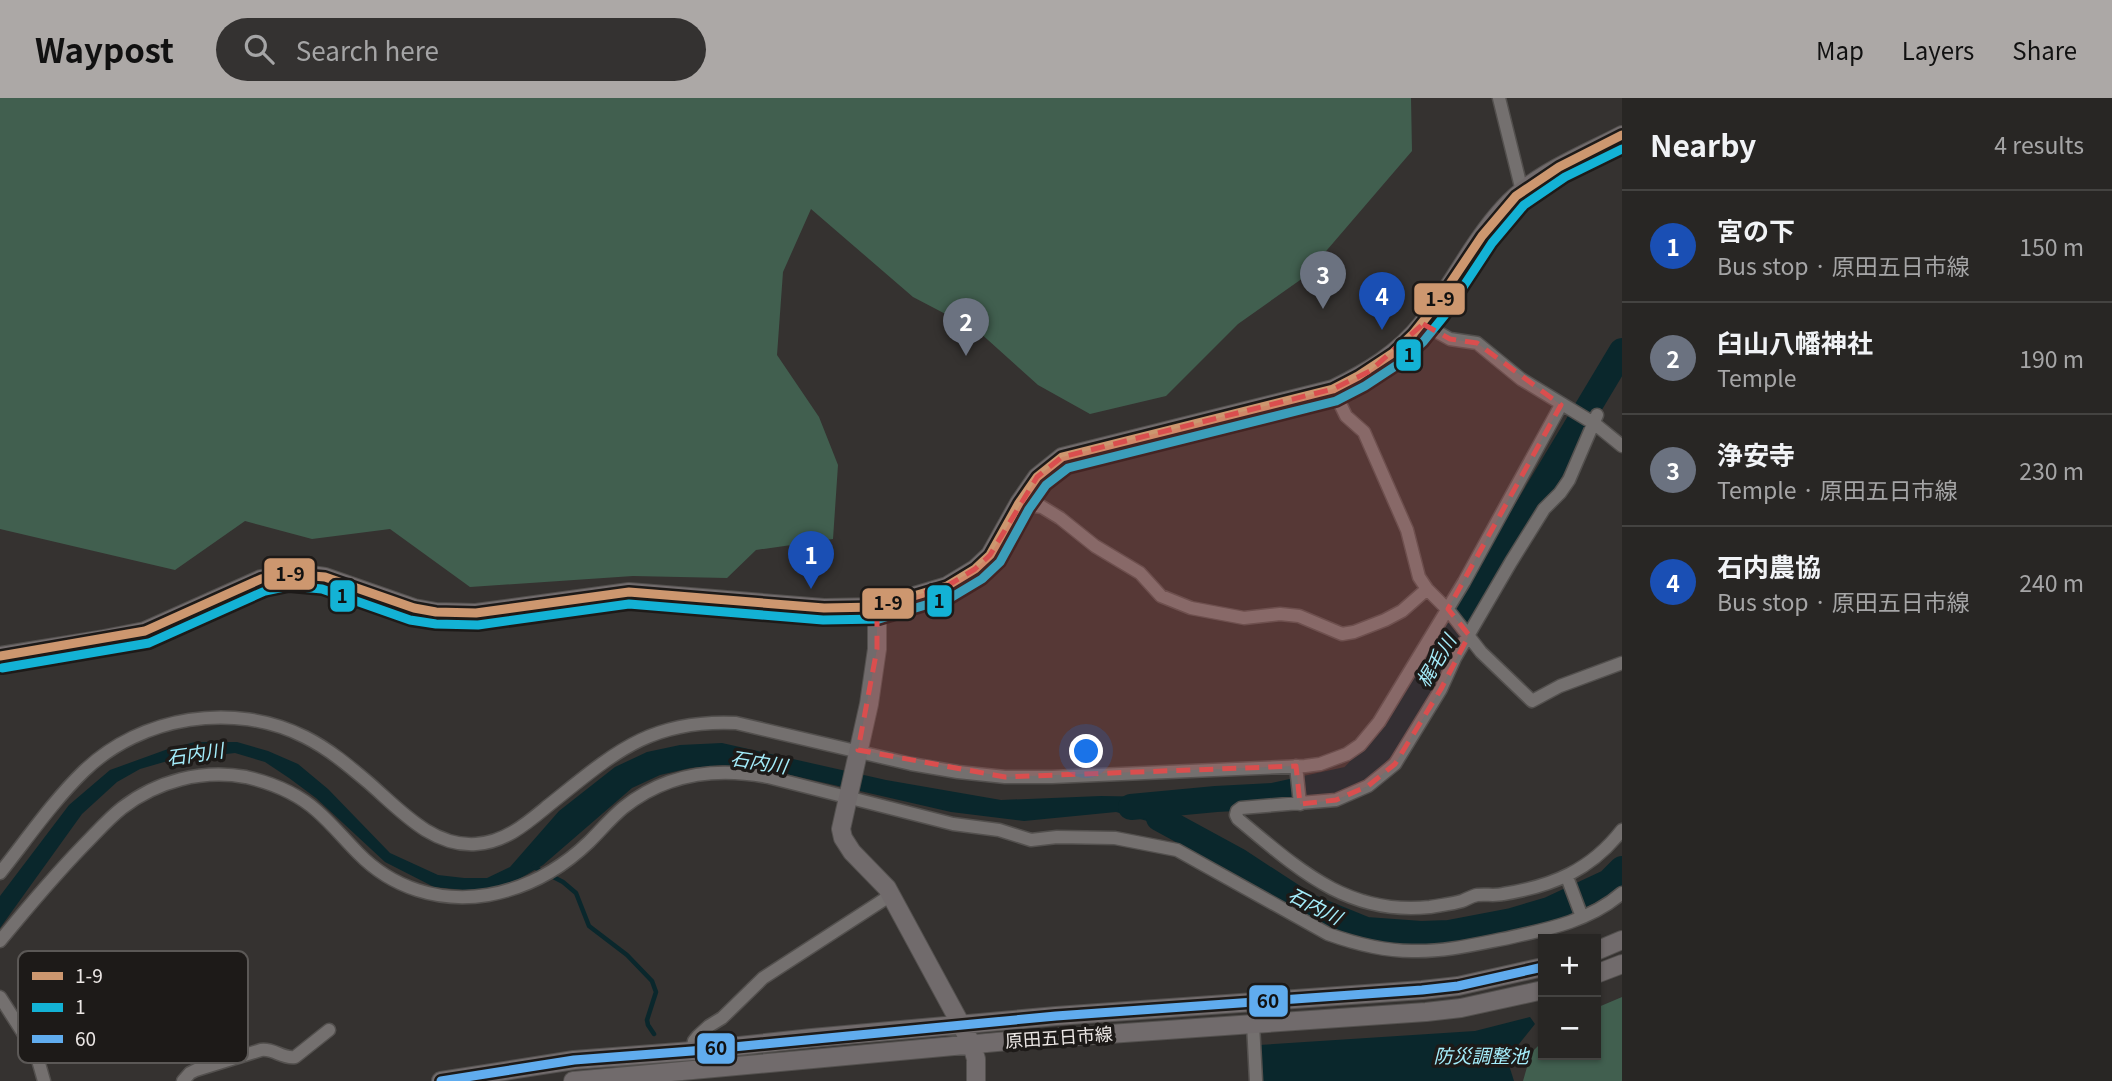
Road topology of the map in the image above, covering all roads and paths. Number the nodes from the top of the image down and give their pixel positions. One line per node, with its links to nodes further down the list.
1 (1499, 98): 3 (street)
2 (1622, 135): 3 (main road)
3 (1522, 191): 4 (main road)
4 (1423, 324): 5 (main road); 6 (street)
5 (1333, 389): 9 (main road); 10 (street)
6 (1563, 406): 7 (street); 12 (street)
7 (1593, 420): 8 (street); 13 (street)
8 (1622, 446)
9 (1019, 503): 10 (street); 11 (main road)
10 (1427, 589): 12 (street)
11 (877, 607): 14 (main road); 16 (main road)
12 (1448, 610): 13 (street); 17 (street)
13 (1468, 634): 15 (street); 19 (street)
14 (0, 656)
15 (1622, 663)
16 (858, 752): 17 (street); 18 (main road); 21 (street)
17 (1296, 768): 19 (street)
18 (848, 794): 24 (main road); 25 (street); 27 (street)
19 (1300, 803): 22 (street)
20 (1622, 830): 22 (street)
21 (0, 873)
22 (1567, 877): 25 (street)
23 (1622, 893): 25 (street)
24 (891, 895): 36 (main road); 39 (street)
25 (1582, 916)
26 (1622, 940): 28 (main road)
27 (0, 941)
28 (1601, 949)
29 (1622, 964): 31 (main road)
30 (1538, 968): 36 (main road, 原田五日市線)
31 (1601, 972)
32 (1538, 991): 34 (main road, 原田五日市線)
33 (0, 997): 35 (street)
34 (1253, 1024): 38 (main road, 原田五日市線); 48 (street)
35 (18, 1025)
36 (961, 1025): 38 (main road); 39 (main road, 原田五日市線)
37 (329, 1030): 40 (street)
38 (972, 1045): 46 (main road, 原田五日市線); 47 (main road)
39 (692, 1051): 45 (main road, 原田五日市線)
40 (248, 1054)
41 (39, 1063): 43 (street)
42 (219, 1063): 44 (street)
43 (44, 1081)
44 (183, 1081)
45 (442, 1081)
46 (573, 1081)
47 (976, 1081)
48 (1256, 1081)

